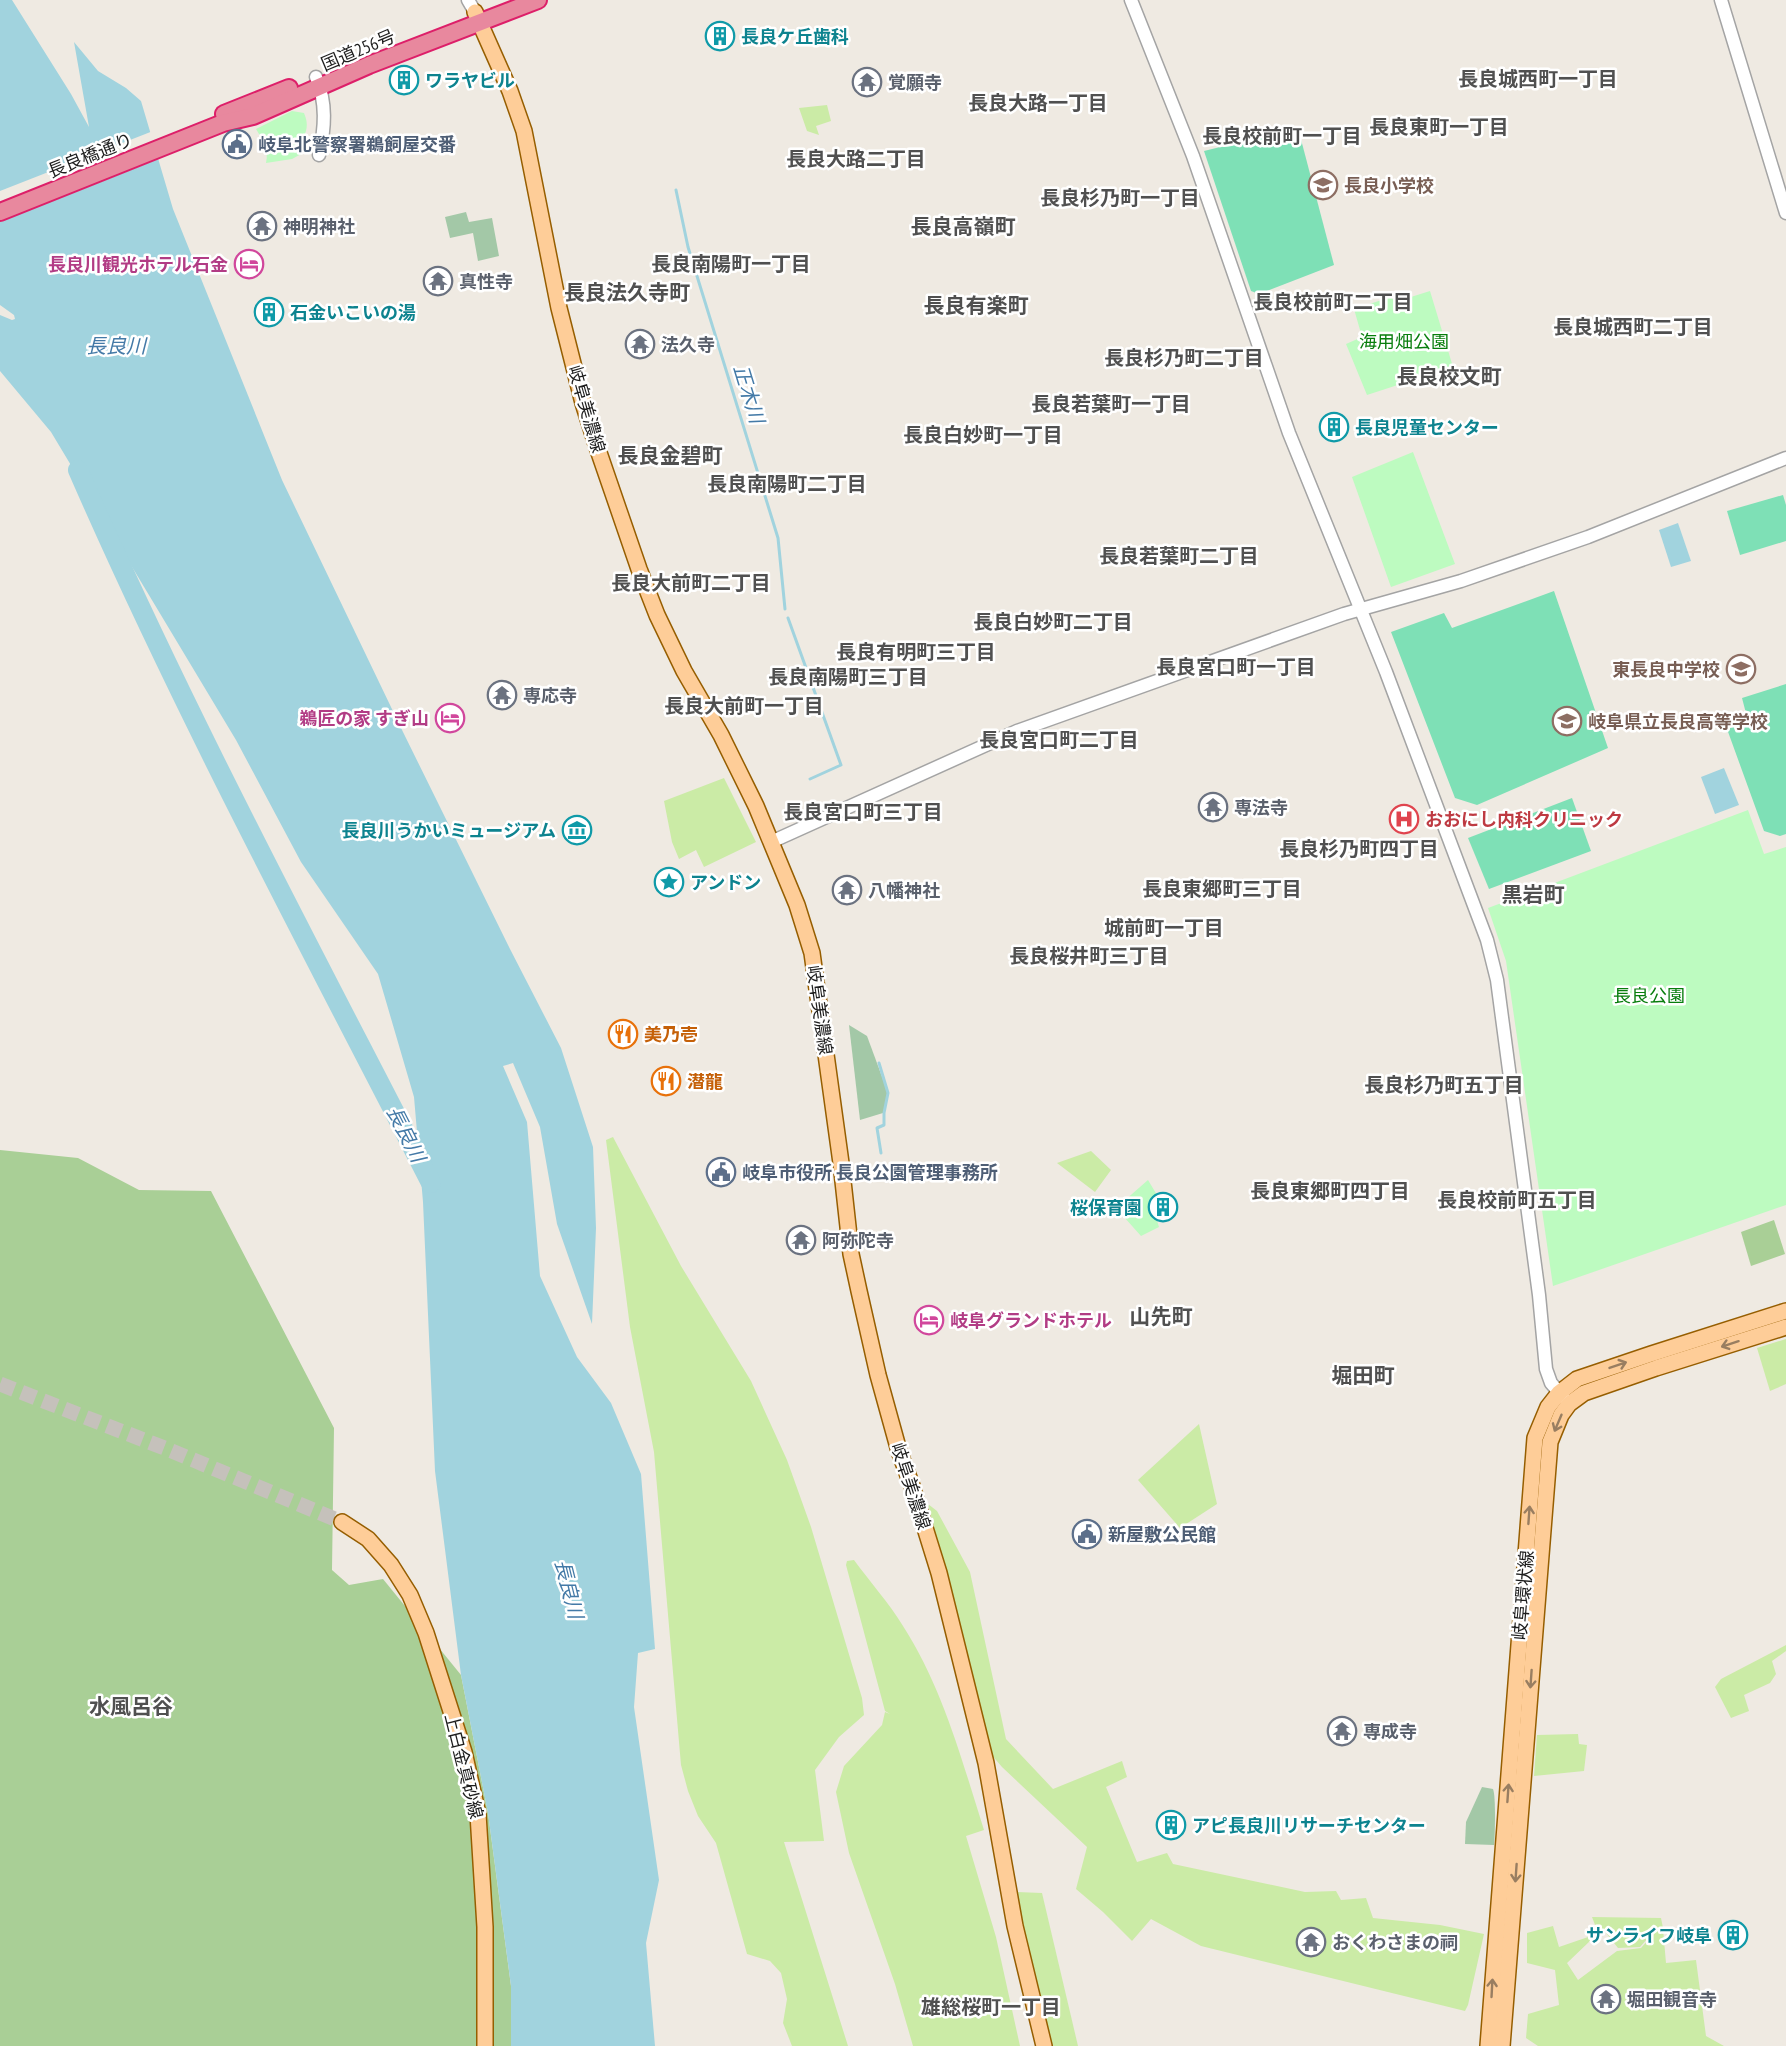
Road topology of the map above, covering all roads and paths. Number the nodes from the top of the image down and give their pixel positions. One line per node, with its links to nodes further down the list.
1 (506, 0): 5 (highway, 国道256号)
2 (538, 0): 5 (highway, 国道256号)
3 (1131, 0): 13 (street)
4 (1721, 0): 11 (street)
5 (475, 11): 6 (highway, 国道256号); 14 (main road, 岐阜美濃線)
6 (318, 82): 7 (highway, 国道256号); 8 (street)
7 (192, 131): 9 (highway, 長良橋通り); 10 (highway, 長良橋通り)
8 (319, 155)
9 (0, 202)
10 (0, 212)
11 (1786, 213)
12 (1786, 458): 13 (street)
13 (1359, 610): 14 (street); 17 (street)
14 (771, 842): 20 (main road, 岐阜美濃線)
15 (1786, 1311): 17 (main road, 岐阜環状線, one-way to 15)
16 (1786, 1327): 17 (main road, 岐阜環状線, one-way to 17)
17 (1564, 1399): 21 (main road, 岐阜環状線, one-way to 17); 22 (main road, 岐阜環状線, one-way to 22)
18 (342, 1522): 19 (main road, 上白金真砂線)
19 (485, 2046)
20 (1044, 2046)
21 (1488, 2046)
22 (1502, 2046)

